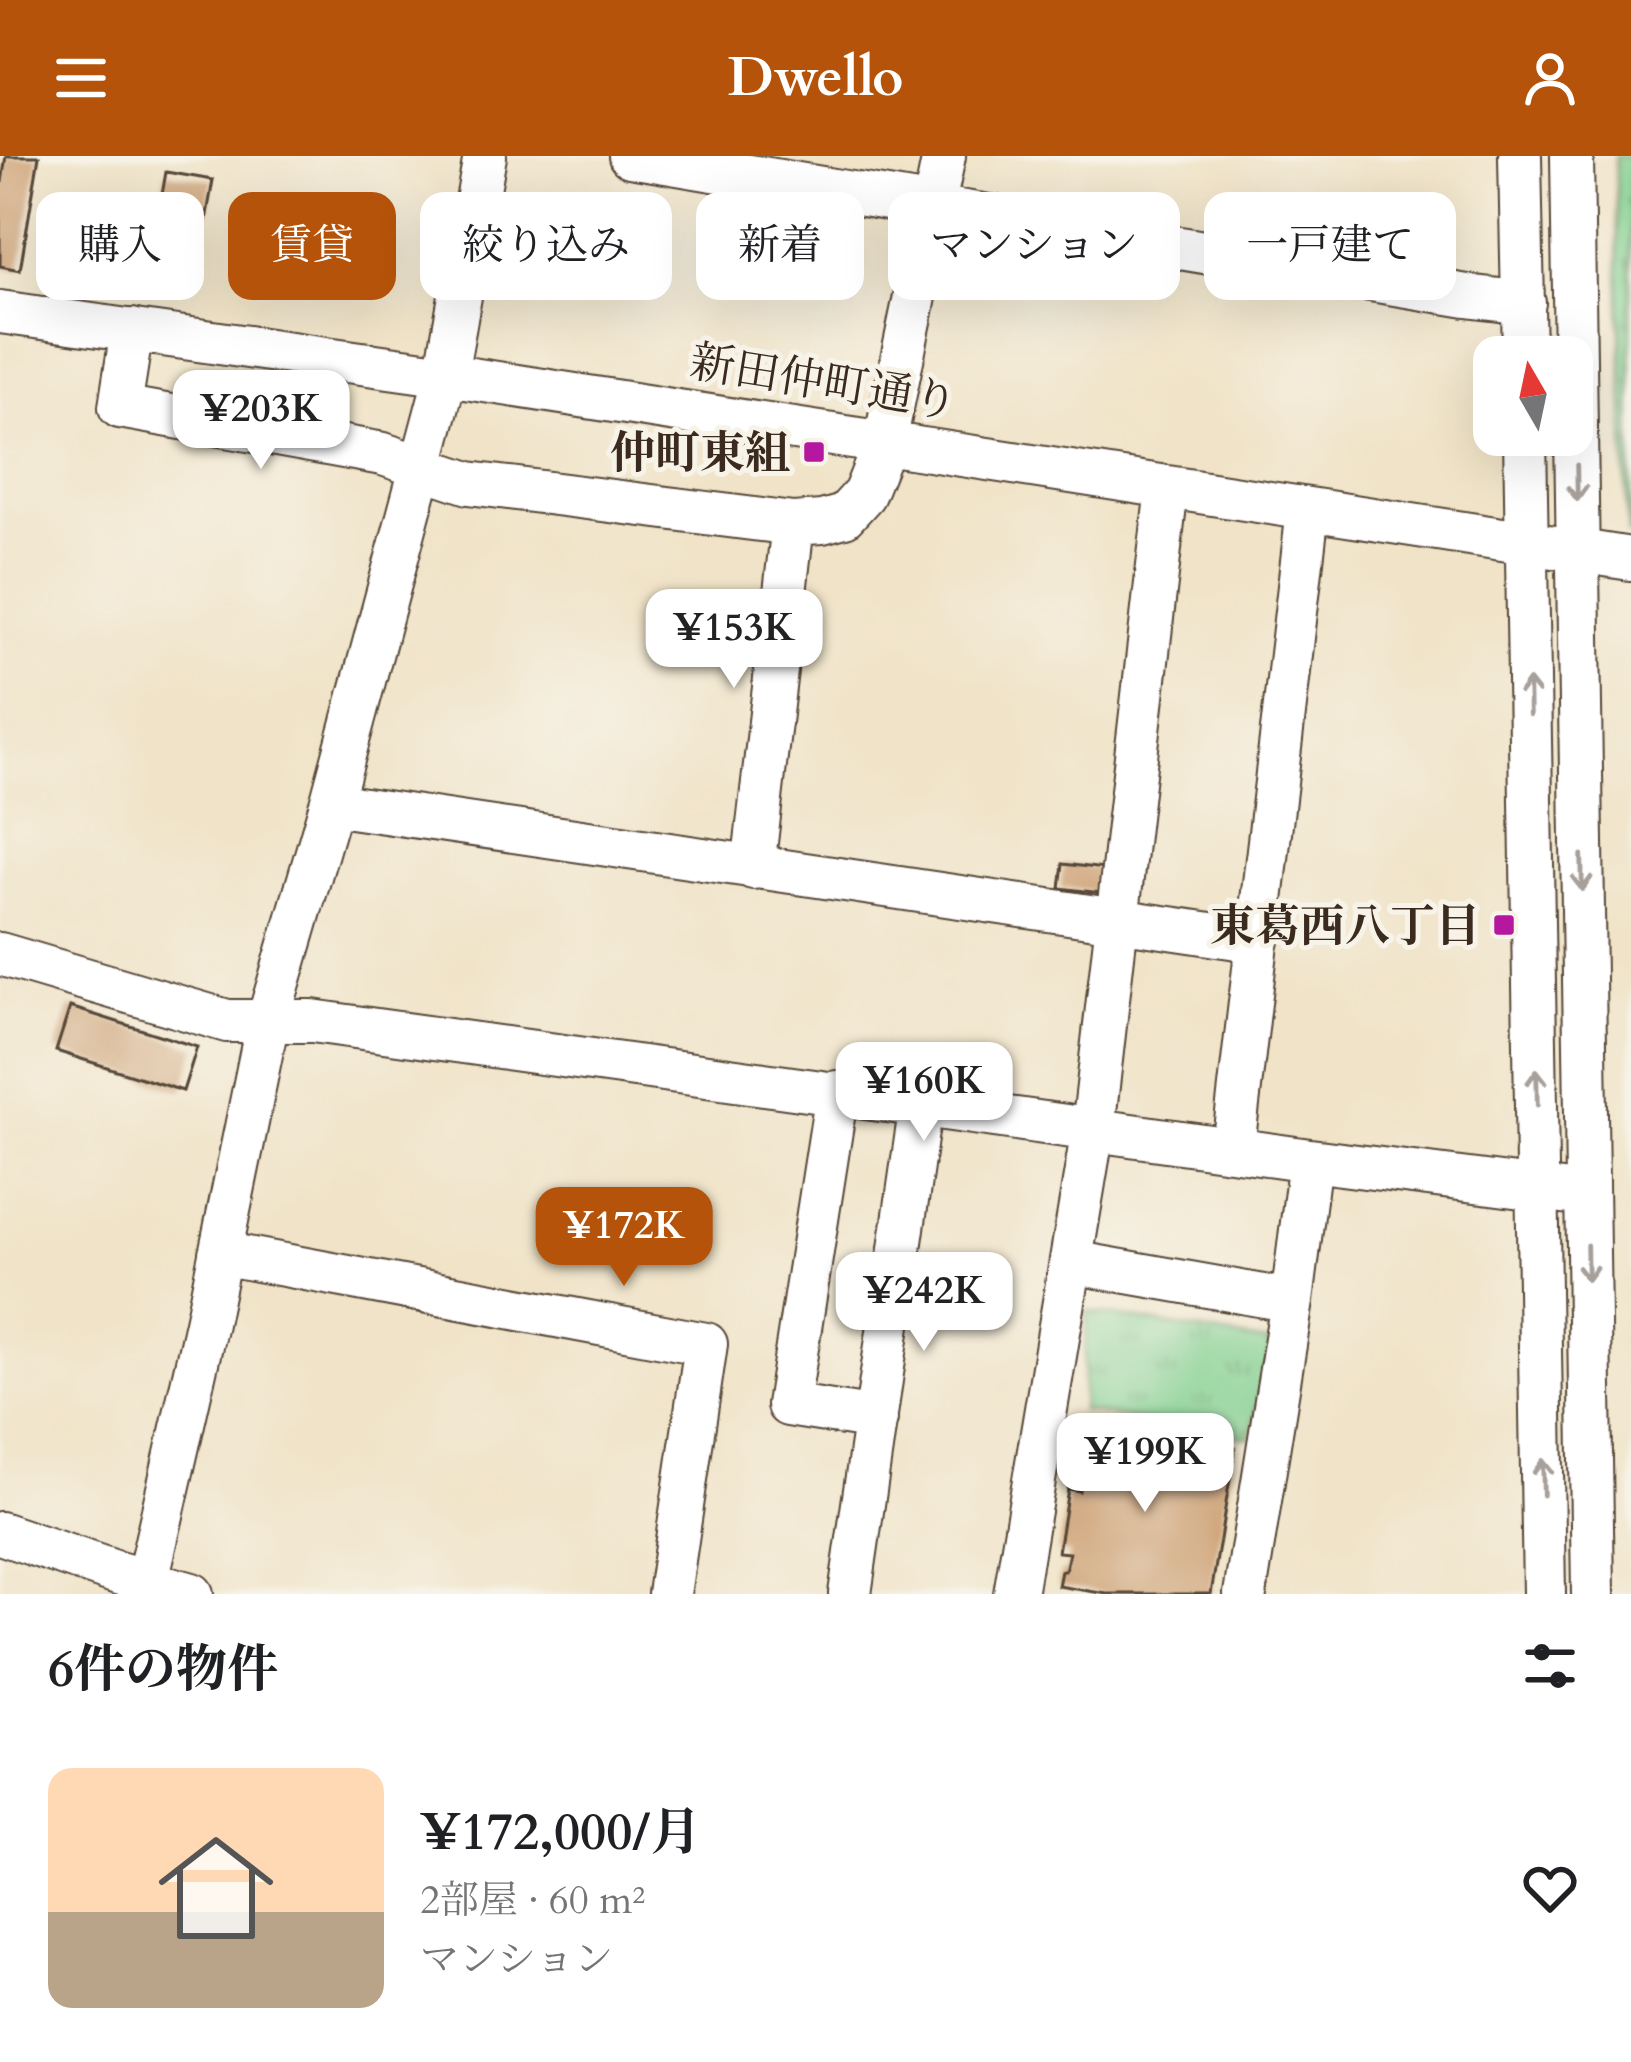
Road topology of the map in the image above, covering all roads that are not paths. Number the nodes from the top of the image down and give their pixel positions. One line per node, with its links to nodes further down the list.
1 (485, 156): 14 (street)
2 (630, 156): 7 (street)
3 (944, 156): 6 (street)
4 (1520, 156): 10 (street)
5 (1572, 156): 22 (street, one-way to 22)
6 (937, 192)
7 (888, 199)
8 (1180, 248): 10 (street)
9 (915, 300): 15 (street)
10 (1523, 303): 13 (street)
11 (0, 312): 12 (street, 新田仲町通り)
12 (132, 330): 14 (street, 新田仲町通り); 17 (street)
13 (1524, 336)
14 (446, 375): 15 (street, 新田仲町通り); 17 (street)
15 (885, 442): 18 (street, 新田仲町通り); 20 (street)
16 (1525, 456): 21 (street)
17 (422, 469): 20 (street); 24 (street)
18 (1167, 488): 19 (street, 新田仲町通り); 26 (street)
19 (1308, 509): 21 (street, 新田仲町通り); 27 (street)
20 (793, 524): 25 (street)
21 (1526, 544): 22 (street, 新田仲町通り); 35 (street, one-way to 21)
22 (1578, 551): 23 (street, 新田仲町通り); 36 (street, one-way to 36)
23 (1631, 559)
24 (331, 804): 25 (street); 29 (street)
25 (753, 868): 26 (street)
26 (1118, 919): 27 (street); 32 (street)
27 (1258, 940): 33 (street)
28 (0, 954): 29 (street)
29 (268, 1020): 30 (street); 37 (street)
30 (837, 1092): 31 (street); 40 (street)
31 (921, 1104): 32 (street); 40 (street)
32 (1094, 1129): 33 (street); 38 (street)
33 (1233, 1147): 34 (street)
34 (1310, 1160): 35 (street); 39 (street)
35 (1539, 1189): 36 (street); 48 (street, one-way to 35)
36 (1586, 1195): 49 (street, one-way to 49)
37 (220, 1253): 42 (street); 44 (street)
38 (1071, 1262): 39 (street); 46 (street)
39 (1292, 1301): 47 (street)
40 (876, 1420): 45 (street)
41 (0, 1533): 42 (street)
42 (145, 1588): 43 (street)
43 (192, 1594)
44 (669, 1594)
45 (850, 1594)
46 (1015, 1594)
47 (1245, 1594)
48 (1544, 1594)
49 (1593, 1594)

